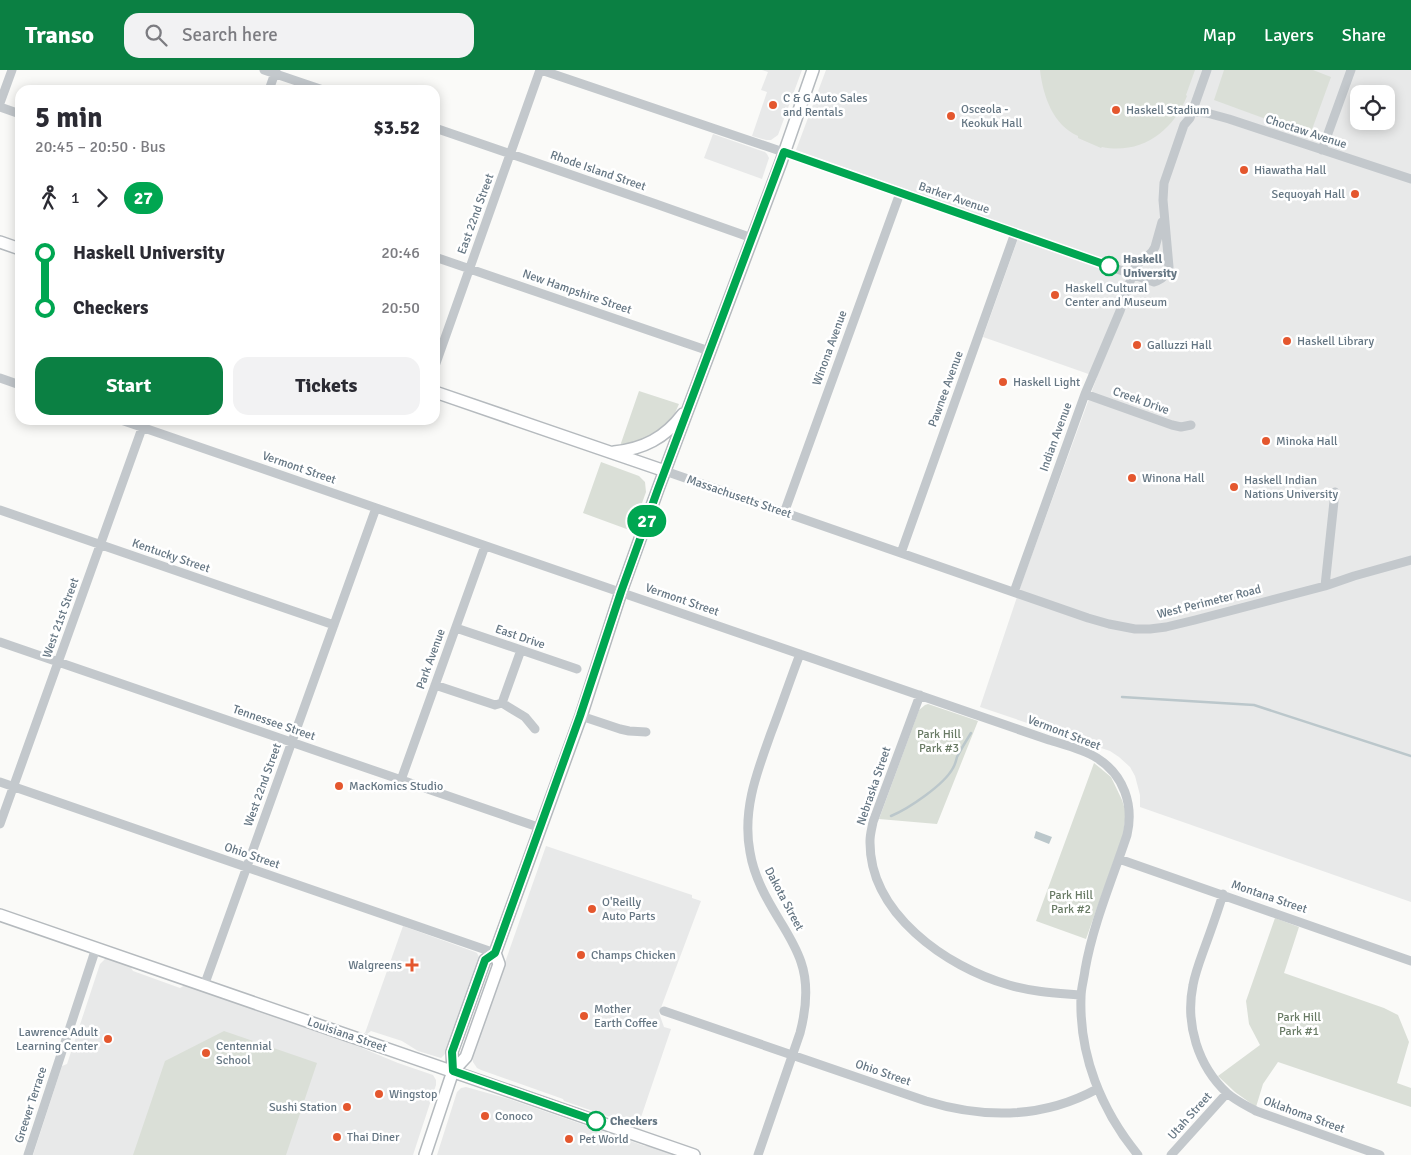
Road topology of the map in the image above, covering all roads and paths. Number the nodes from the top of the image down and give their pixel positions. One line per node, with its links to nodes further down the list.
1 (12, 70): 10 (street)
2 (264, 70): 7 (street)
3 (540, 70): 16 (street, Barker Avenue); 17 (street, East 22nd Street)
4 (813, 70): 16 (main road)
5 (1207, 70): 13 (street, Indian Avenue)
6 (1351, 70): 15 (street)
7 (276, 72): 8 (street); 9 (street)
8 (271, 85)
9 (310, 85)
10 (0, 102)
11 (0, 107): 12 (street)
12 (15, 112)
13 (1192, 112): 15 (street, Choctaw Avenue); 20 (street, Indian Avenue)
14 (440, 130): 17 (street, Rhode Island Street)
15 (1322, 150): 18 (street, Choctaw Avenue)
16 (784, 152): 19 (street, Barker Avenue); 22 (main road)
17 (510, 154): 22 (street, Rhode Island Street); 26 (street, East 22nd Street)
18 (1411, 179)
19 (900, 192): 21 (street, Barker Avenue); 44 (street, Winona Avenue)
20 (1164, 213): 27 (street, Indian Avenue); 28 (street, Indian Avenue)
21 (1016, 233): 27 (street, Barker Avenue); 47 (street, Pawnee Avenue)
22 (752, 238): 30 (main road)
23 (0, 242): 24 (main road)
24 (15, 247)
25 (440, 259): 26 (street, New Hampshire Street)
26 (470, 269): 29 (street, East 22nd Street); 30 (street, New Hampshire Street)
27 (1133, 274): 28 (street, Barker Avenue); 34 (street, Indian Avenue)
28 (1161, 280)
29 (440, 352)
30 (710, 352): 35 (main road)
31 (0, 378): 32 (street)
32 (15, 383)
33 (440, 394): 39 (main road, Massachusetts Street)
34 (1084, 394): 38 (street, Creek Drive); 51 (street, Indian Avenue)
35 (690, 405): 39 (main road); 40 (main road)
36 (144, 425): 45 (street, West 21st Street)
37 (147, 425): 42 (street, Vermont Street)
38 (1191, 425)
39 (610, 452): 40 (main road, Massachusetts Street)
40 (665, 471): 44 (street, Massachusetts Street); 50 (main road)
41 (1335, 492): 49 (street)
42 (376, 508): 46 (street, Vermont Street); 52 (street, West 22nd Street)
43 (0, 510): 45 (street, Kentucky Street)
44 (784, 512): 47 (street, Massachusetts Street)
45 (100, 545): 52 (street, Kentucky Street); 57 (street, West 21st Street)
46 (485, 546): 50 (street, Vermont Street); 53 (street, Park Avenue)
47 (900, 553): 51 (street, Massachusetts Street)
48 (1411, 560): 49 (street, West Perimeter Road)
49 (1325, 586): 51 (street, West Perimeter Road)
50 (621, 592): 56 (street, Vermont Street); 62 (main road)
51 (1014, 592)
52 (334, 625): 65 (street, West 22nd Street)
53 (456, 628): 55 (street, East Drive); 59 (street, Park Avenue)
54 (0, 642): 57 (street, Tennessee Street)
55 (522, 650): 58 (street, East Drive); 61 (street)
56 (800, 654): 60 (street, Vermont Street); 81 (street, Dakota Street)
57 (58, 662): 65 (street, Tennessee Street); 68 (street, West 21st Street)
58 (577, 669)
59 (435, 685): 61 (street); 66 (street, Park Avenue)
60 (920, 695): 71 (street, Vermont Street); 79 (street, Nebraska Street)
61 (502, 703): 63 (street)
62 (580, 716): 64 (street); 70 (main road)
63 (535, 729)
64 (646, 732)
65 (292, 742): 66 (street, Tennessee Street); 72 (street, West 22nd Street)
66 (401, 780): 70 (street, Tennessee Street)
67 (0, 782): 68 (street, Ohio Street)
68 (13, 787): 69 (street, West 21st Street); 72 (street, Ohio Street)
69 (0, 824)
70 (540, 828): 76 (main road)
71 (1119, 859): 73 (street, Montana Street); 79 (street, Vermont Street)
72 (247, 867): 76 (street, Ohio Street); 78 (street, West 22nd Street)
73 (1223, 894): 77 (street, Montana Street); 84 (street, Oklahoma Street)
74 (0, 915): 75 (main road, Louisiana Street)
75 (96, 948): 78 (main road, Louisiana Street); 85 (street, Greever Terrace)
76 (495, 953): 82 (main road)
77 (1411, 960)
78 (204, 986): 82 (main road, Louisiana Street)
79 (1081, 996): 83 (street, Vermont Street)
80 (664, 1011): 81 (street, Ohio Street)
81 (792, 1056): 83 (street, Ohio Street); 88 (street, Dakota Street)
82 (453, 1071): 86 (main road); 87 (main road, Louisiana Street)
83 (1097, 1090): 89 (street, Vermont Street)
84 (1228, 1093): 90 (street, Utah Street); 91 (street, Oklahoma Street)
85 (28, 1155)
86 (425, 1155)
87 (694, 1155)
88 (758, 1155)
89 (1138, 1155)
90 (1171, 1155)
91 (1380, 1155)

